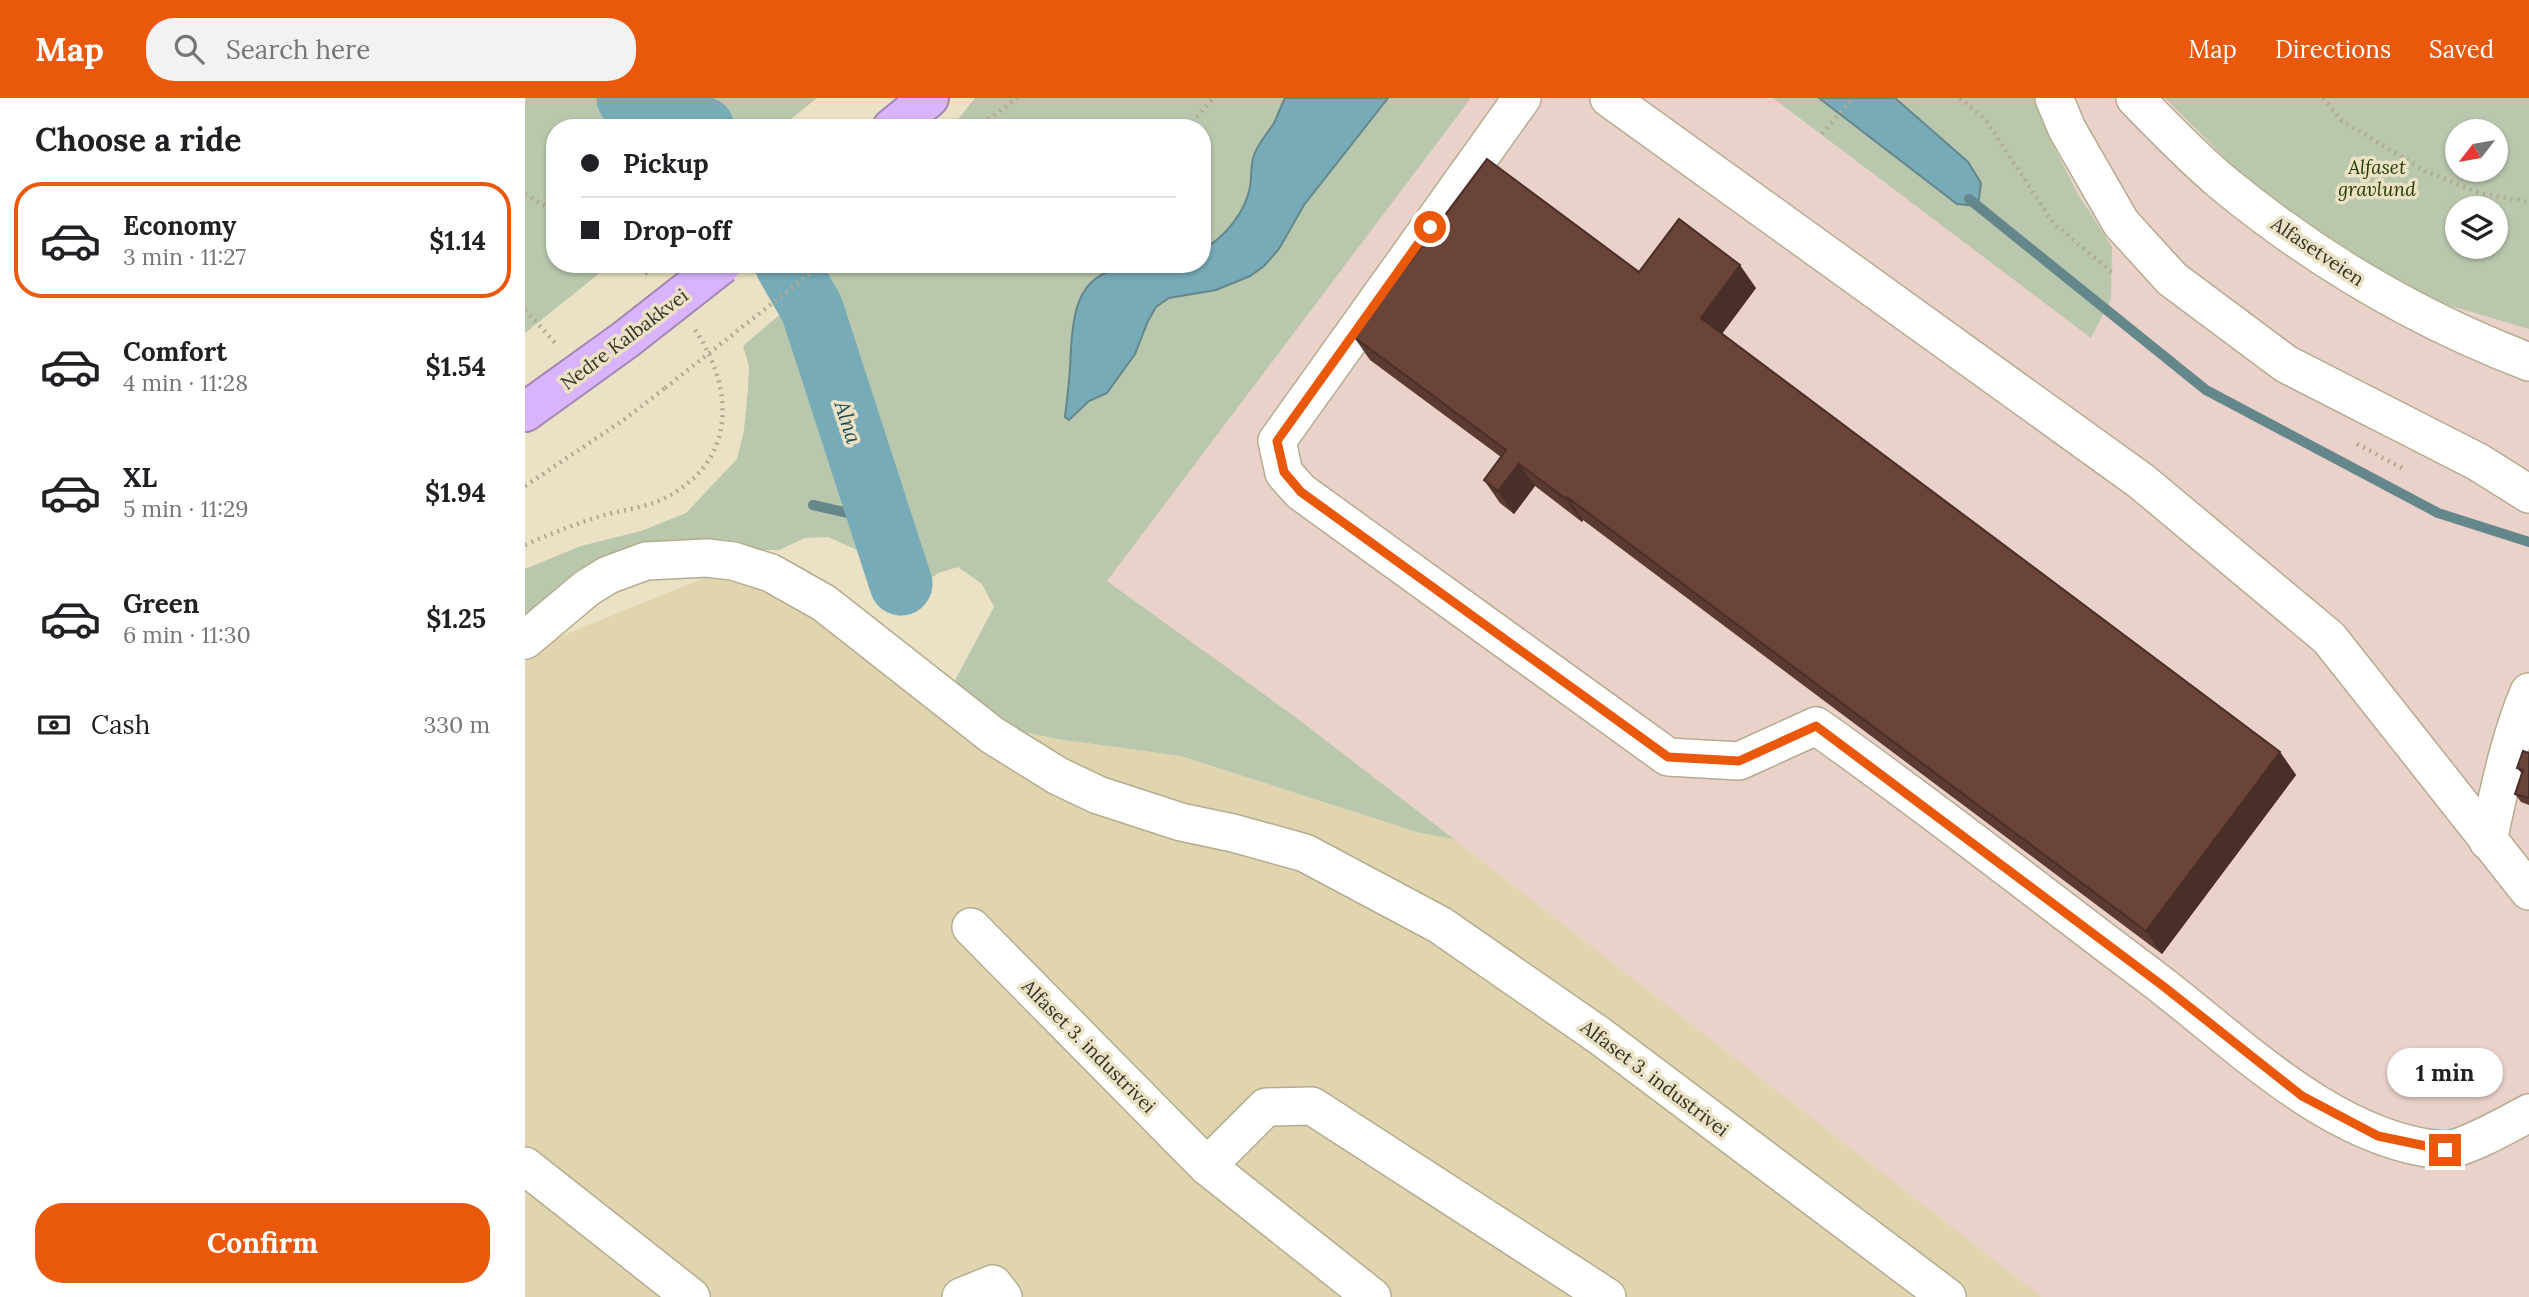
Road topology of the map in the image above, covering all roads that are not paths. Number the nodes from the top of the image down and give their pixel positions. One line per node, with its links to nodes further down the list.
1 (929, 98): 6 (highway)
2 (1522, 98): 16 (street)
3 (1609, 98): 13 (street)
4 (2054, 98): 10 (street)
5 (2135, 98): 8 (street, Alfasetveien)
6 (904, 119)
7 (711, 273): 9 (highway, Nedre Kalbakkvei, bridge)
8 (2529, 362)
9 (525, 412)
10 (2529, 494)
11 (525, 640): 22 (street, Alfaset 3. industrivei)
12 (2529, 692): 13 (street)
13 (2488, 841): 14 (street)
14 (2529, 891)
15 (971, 927): 18 (street, Alfaset 3. industrivei)
16 (2529, 1112)
17 (525, 1166): 19 (street)
18 (1207, 1166): 20 (street, Alfaset 3. industrivei); 21 (street)
19 (691, 1297)
20 (1371, 1297)
21 (1607, 1297)
22 (1947, 1297)

